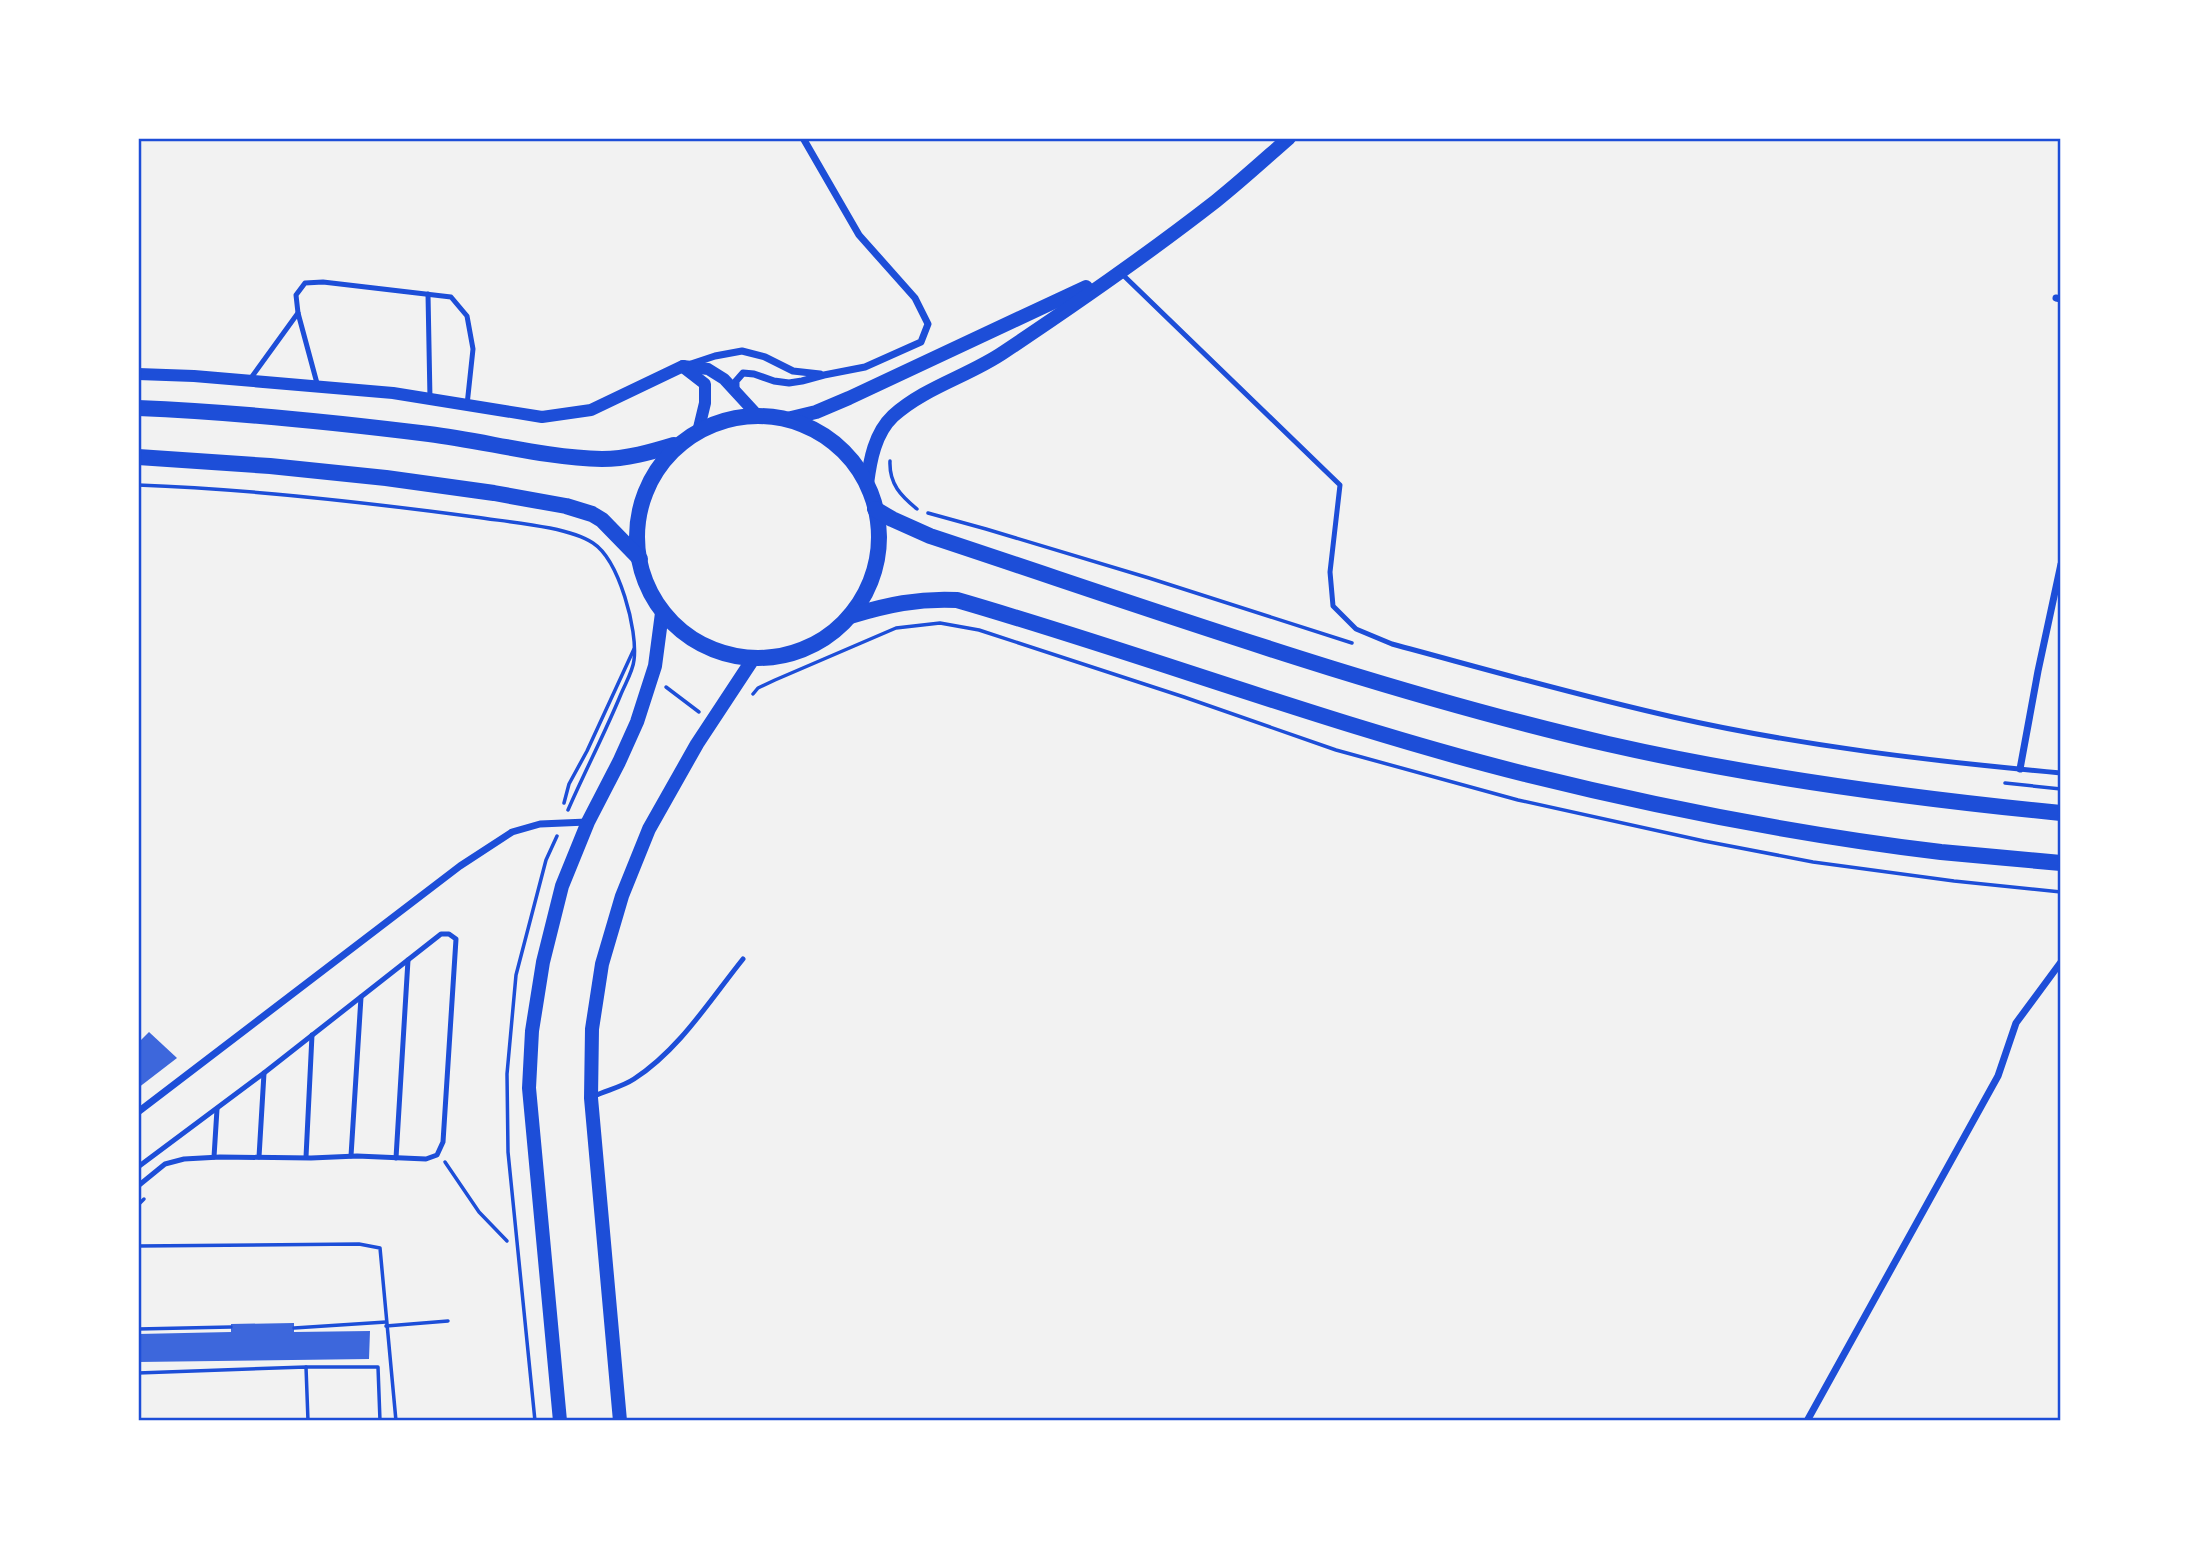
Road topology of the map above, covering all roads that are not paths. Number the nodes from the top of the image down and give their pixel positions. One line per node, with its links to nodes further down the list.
1 (803, 138): 8 (street)
2 (1289, 138): 3 (main road)
3 (1119, 272): 16 (main road); 20 (main road); 27 (lane)
4 (428, 294): 5 (lane); 12 (lane); 13 (lane)
5 (298, 313): 9 (lane); 10 (lane)
6 (683, 366): 8 (street); 11 (street); 13 (street); 17 (street)
7 (138, 374): 9 (street)
8 (824, 375): 11 (street)
9 (249, 380): 10 (street)
10 (318, 387): 12 (street)
11 (736, 393): 15 (street)
12 (430, 399): 13 (street)
13 (467, 405)
14 (138, 408): 18 (main road)
15 (759, 417): 16 (main road); 17 (main road)
16 (787, 419): 20 (main road)
17 (698, 432): 18 (main road)
18 (674, 445): 22 (main road)
19 (138, 457): 22 (main road)
20 (867, 484): 21 (main road)
21 (875, 509): 25 (main road); 29 (main road)
22 (640, 559): 24 (main road)
23 (2061, 564): 27 (street)
24 (662, 614): 26 (main road); 30 (main road)
25 (850, 616): 26 (main road); 31 (main road)
26 (753, 659): 38 (main road)
27 (2020, 769): 28 (lane)
28 (2061, 773)
29 (2061, 813)
30 (588, 822): 40 (street); 48 (main road)
31 (2061, 863)
32 (743, 959): 38 (lane)
33 (408, 960): 35 (lane); 45 (lane); 45 (lane)
34 (2061, 962): 50 (street)
35 (361, 997): 36 (lane); 41 (lane)
36 (312, 1035): 37 (lane); 44 (lane)
37 (264, 1073): 39 (lane); 43 (lane)
38 (591, 1098): 49 (main road)
39 (217, 1109): 42 (lane); 46 (lane)
40 (138, 1112)
41 (351, 1156): 44 (lane); 45 (lane)
42 (214, 1157): 43 (lane); 47 (lane)
43 (259, 1157): 44 (lane)
44 (306, 1157)
45 (396, 1158)
46 (138, 1167)
47 (138, 1186)
48 (561, 1421)
49 (620, 1421)
50 (1807, 1421)

